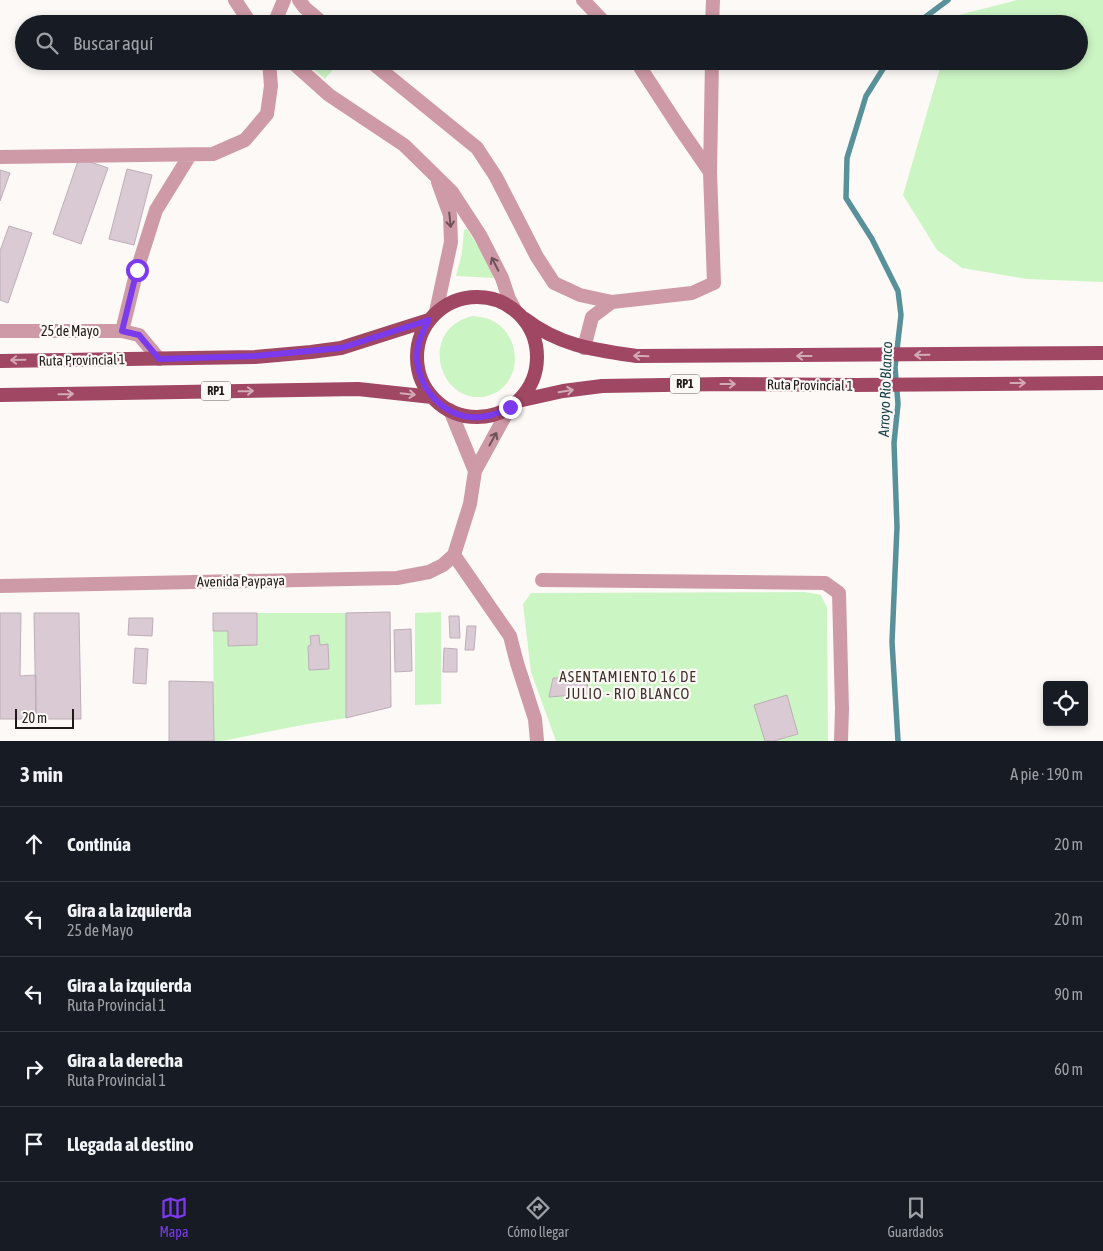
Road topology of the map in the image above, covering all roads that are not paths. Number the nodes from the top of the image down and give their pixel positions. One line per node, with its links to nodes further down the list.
1 (235, 0): 6 (street)
2 (284, 0): 7 (street)
3 (299, 0): 8 (street)
4 (583, 0): 9 (street)
5 (713, 0): 10 (street)
6 (245, 15)
7 (278, 15)
8 (313, 15)
9 (597, 15)
10 (712, 15)
11 (271, 70): 16 (street)
12 (301, 70): 19 (street)
13 (381, 70): 20 (street)
14 (642, 70): 18 (street)
15 (712, 70): 18 (street)
16 (190, 155): 17 (street); 25 (street)
17 (0, 157)
18 (710, 172): 20 (street)
19 (435, 174): 21 (street, one-way to 19); 22 (street, one-way to 22)
20 (612, 302): 26 (street)
21 (514, 308): 22 (main road, Ruta Provincial 1 / RP1); 23 (main road, Ruta Provincial 1 / RP1)
22 (433, 316): 28 (main road, Ruta Provincial 1 / RP1); 32 (main road, Ruta Provincial 1 / RP1)
23 (525, 319): 26 (main road, Ruta Provincial 1 / RP1); 33 (main road, Ruta Provincial 1 / RP1)
24 (0, 331): 25 (street, 25 de Mayo)
25 (122, 331): 28 (street, 25 de Mayo)
26 (584, 348): 27 (main road, Ruta Provincial 1 / RP1, one-way to 26)
27 (1103, 353)
28 (159, 359): 29 (main road, Ruta Provincial 1 / RP1, one-way to 29)
29 (0, 361)
30 (1103, 383): 33 (main road, Ruta Provincial 1 / RP1, one-way to 30)
31 (0, 395): 32 (main road, RP1, one-way to 32)
32 (432, 396): 34 (main road, Ruta Provincial 1 / RP1)
33 (514, 404): 34 (main road, Ruta Provincial 1 / RP1); 35 (street, one-way to 33)
34 (450, 410): 35 (street)
35 (475, 471): 36 (street)
36 (454, 555): 38 (street, Avenida Paypaya); 39 (street)
37 (542, 580): 40 (street)
38 (0, 586)
39 (535, 738)
40 (840, 741)

